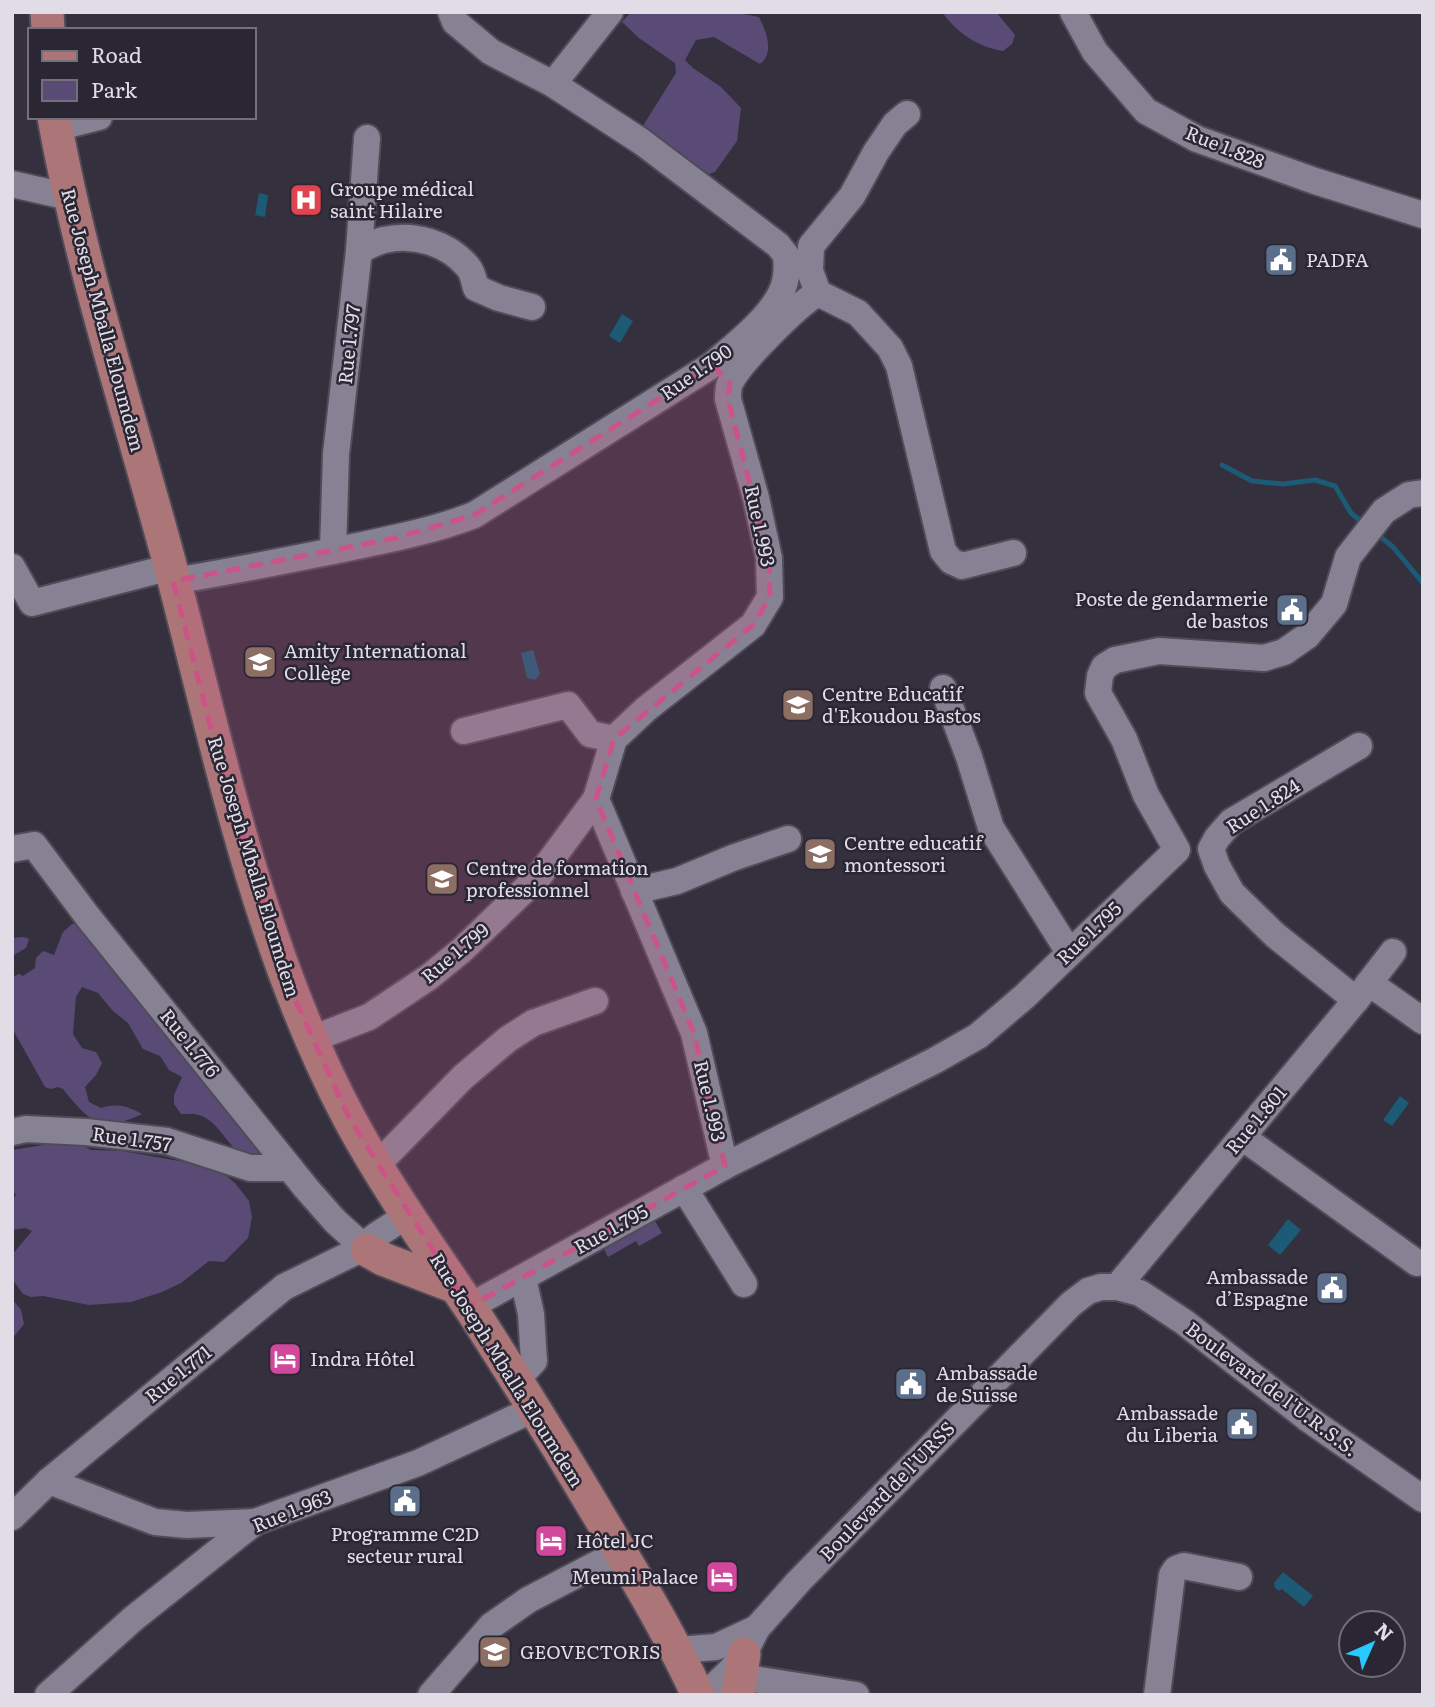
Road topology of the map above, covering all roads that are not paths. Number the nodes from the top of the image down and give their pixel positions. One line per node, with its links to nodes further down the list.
1 (451, 12): 4 (street, Rue 1.790)
2 (610, 12): 4 (street)
3 (1073, 12): 11 (street, Rue 1.828)
4 (553, 84): 15 (street, Rue 1.790)
5 (907, 114): 13 (street)
6 (81, 119): 7 (street)
7 (55, 122): 10 (main road, Rue Joseph Mballa Eloumdem)
8 (367, 138): 12 (street, Rue 1.797)
9 (12, 184): 10 (street)
10 (69, 197): 20 (main road, Rue Joseph Mballa Eloumdem)
11 (1423, 215)
12 (359, 251): 14 (street); 17 (street, Rue 1.797)
13 (818, 293): 15 (street); 18 (street)
14 (532, 307)
15 (721, 374): 17 (street, Rue 1.790); 24 (street, Rue 1.993)
16 (1423, 493): 30 (street)
17 (333, 551): 20 (street, Rue 1.790)
18 (1013, 553)
19 (12, 566): 21 (street)
20 (172, 574): 21 (street, Rue 1.790); 39 (main road, Rue Joseph Mballa Eloumdem)
21 (22, 606)
22 (943, 688): 32 (street)
23 (464, 731): 24 (street)
24 (614, 740): 26 (street, Rue 1.993)
25 (1359, 746): 29 (street, Rue 1.824)
26 (596, 799): 31 (street, Rue 1.993); 39 (street, Rue 1.799)
27 (788, 839): 31 (street)
28 (12, 849): 44 (street, Rue 1.776)
29 (1211, 849): 30 (street); 34 (street, Rue 1.824)
30 (1177, 850): 32 (street, Rue 1.795)
31 (634, 891): 43 (street, Rue 1.993)
32 (1069, 952): 43 (street, Rue 1.795)
33 (1393, 952): 34 (street, Rue 1.801)
34 (1363, 991): 36 (street, Rue 1.824); 41 (street, Rue 1.801)
35 (1423, 999): 36 (street)
36 (1394, 1000): 38 (street, Rue 1.824)
37 (595, 1001): 42 (street)
38 (1423, 1021)
39 (312, 1039): 42 (main road, Rue Joseph Mballa Eloumdem)
40 (12, 1132): 44 (street, Rue 1.757)
41 (1242, 1137): 49 (street); 52 (street, Rue 1.801)
42 (377, 1165): 46 (main road, Rue Joseph Mballa Eloumdem)
43 (725, 1166): 45 (street, Rue 1.795)
44 (290, 1168): 48 (street, Rue 1.776)
45 (684, 1188): 50 (street, Rue 1.795); 51 (street)
46 (409, 1214): 47 (main road, Rue Joseph Mballa Eloumdem); 48 (street, Rue 1.771)
47 (428, 1245): 48 (street, Rue 1.771); 53 (main road, Rue Joseph Mballa Eloumdem)
48 (362, 1249): 53 (main road); 56 (street, Rue 1.771)
49 (1417, 1263)
50 (523, 1278): 53 (street, Rue 1.795); 54 (street)
51 (744, 1284)
52 (1117, 1287): 57 (street, Boulevard de l'U.R.S.S.); 63 (street, Boulevard de l'URSS)
53 (463, 1297): 54 (main road, Rue Joseph Mballa Eloumdem)
54 (517, 1379): 55 (main road, Rue Joseph Mballa Eloumdem)
55 (536, 1408): 59 (street, Rue 1.963); 60 (main road, Rue Joseph Mballa Eloumdem)
56 (49, 1481): 58 (street, Rue 1.771); 59 (street)
57 (1422, 1496)
58 (12, 1517)
59 (255, 1522): 64 (street, Rue 1.963)
60 (620, 1552): 62 (main road, Rue Joseph Mballa Eloumdem); 65 (street)
61 (1239, 1577): 69 (street)
62 (678, 1650): 63 (street); 66 (main road, Rue Joseph Mballa Eloumdem)
63 (745, 1664): 67 (street, Boulevard de l'URSS); 68 (street)
64 (48, 1695)
65 (431, 1695)
66 (698, 1695)
67 (705, 1695)
68 (856, 1695)
69 (1157, 1695)

